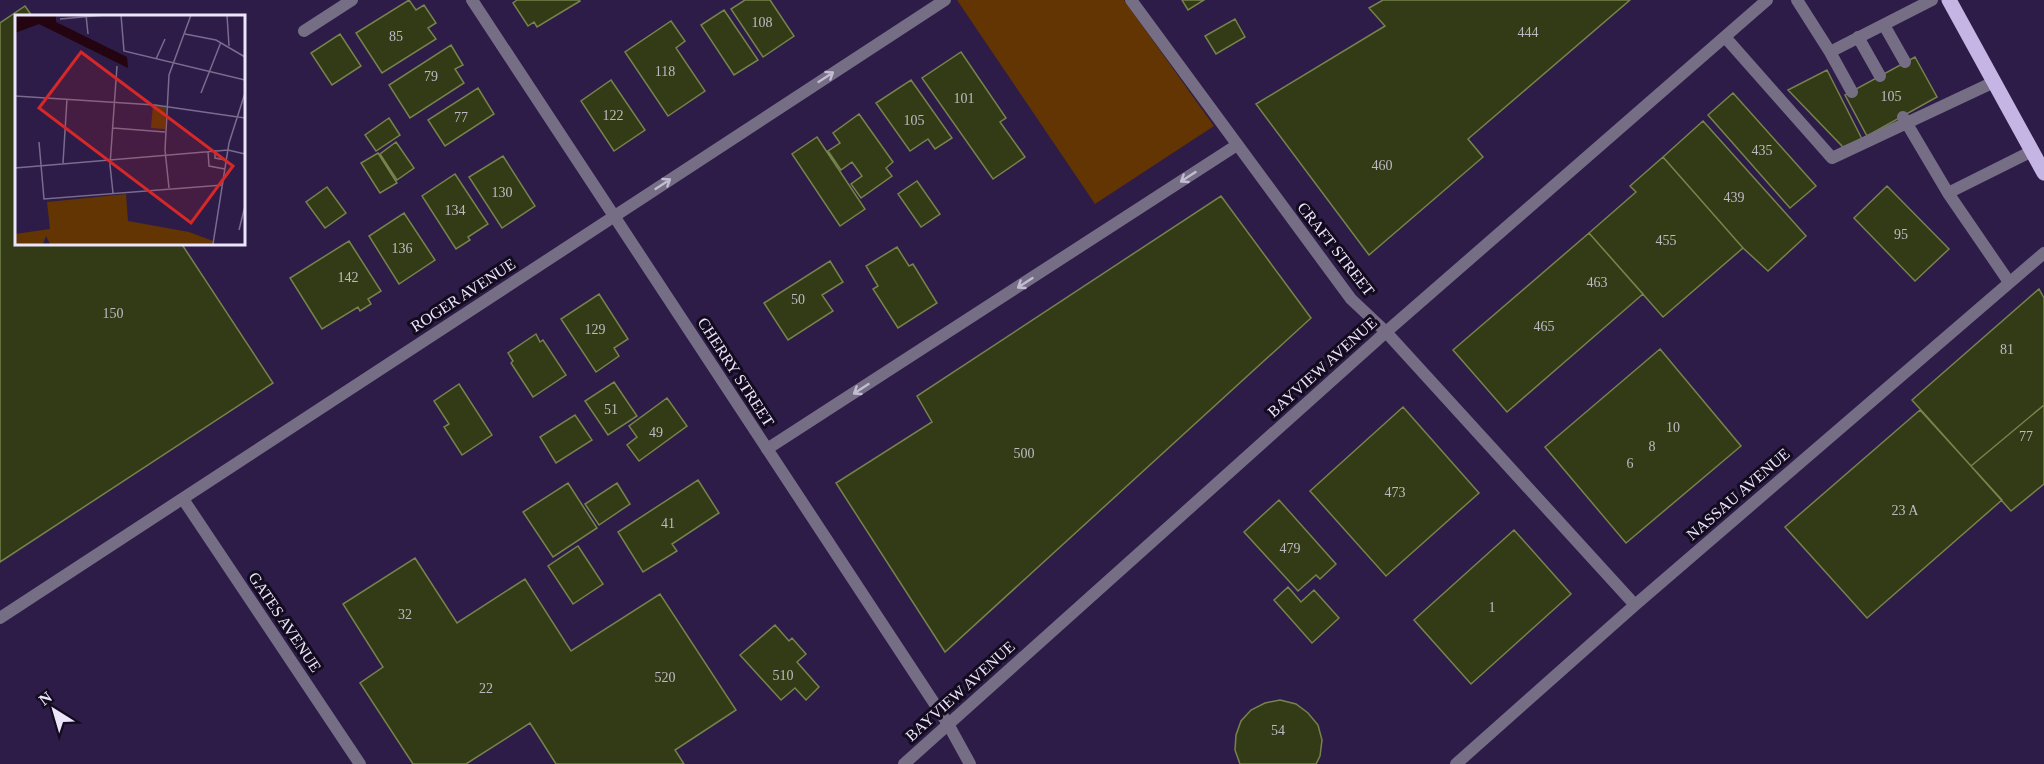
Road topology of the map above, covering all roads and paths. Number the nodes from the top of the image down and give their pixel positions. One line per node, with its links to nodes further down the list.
1 (352, 0): 10 (street)
2 (472, 0): 23 (street, CHERRY STREET)
3 (945, 0): 23 (street, ROGER AVENUE, one-way to 3)
4 (1131, 0): 19 (street, CRAFT STREET)
5 (1767, 0): 11 (street, BAYVIEW AVENUE)
6 (1797, 0): 13 (street)
7 (1932, 0): 9 (street)
8 (1949, 0): 16 (main road)
9 (1884, 25): 12 (street); 14 (street)
10 (304, 31)
11 (1725, 37): 18 (street); 26 (street, BAYVIEW AVENUE)
12 (1858, 37): 13 (street); 15 (street)
13 (1830, 52): 17 (street)
14 (1905, 62)
15 (1880, 76)
16 (1994, 82): 18 (street); 20 (main road)
17 (1851, 92)
18 (1904, 120): 22 (street)
19 (1238, 145): 26 (street, CRAFT STREET); 27 (street, one-way to 27)
20 (2032, 151): 21 (main road); 22 (street)
21 (2044, 173)
22 (1948, 194): 25 (street)
23 (614, 216): 27 (street, CHERRY STREET); 28 (street, ROGER AVENUE)
24 (2044, 253): 25 (street, NASSAU AVENUE)
25 (2009, 282): 29 (street, NASSAU AVENUE)
26 (1386, 332): 29 (street, CRAFT STREET); 31 (street, BAYVIEW AVENUE)
27 (767, 449): 31 (street, CHERRY STREET)
28 (183, 499): 30 (street, ROGER AVENUE); 32 (street, GATES AVENUE)
29 (1635, 605): 35 (street, NASSAU AVENUE)
30 (0, 618)
31 (948, 724): 33 (street, BAYVIEW AVENUE); 34 (street, CHERRY STREET)
32 (360, 764)
33 (904, 764)
34 (970, 764)
35 (1456, 764)

